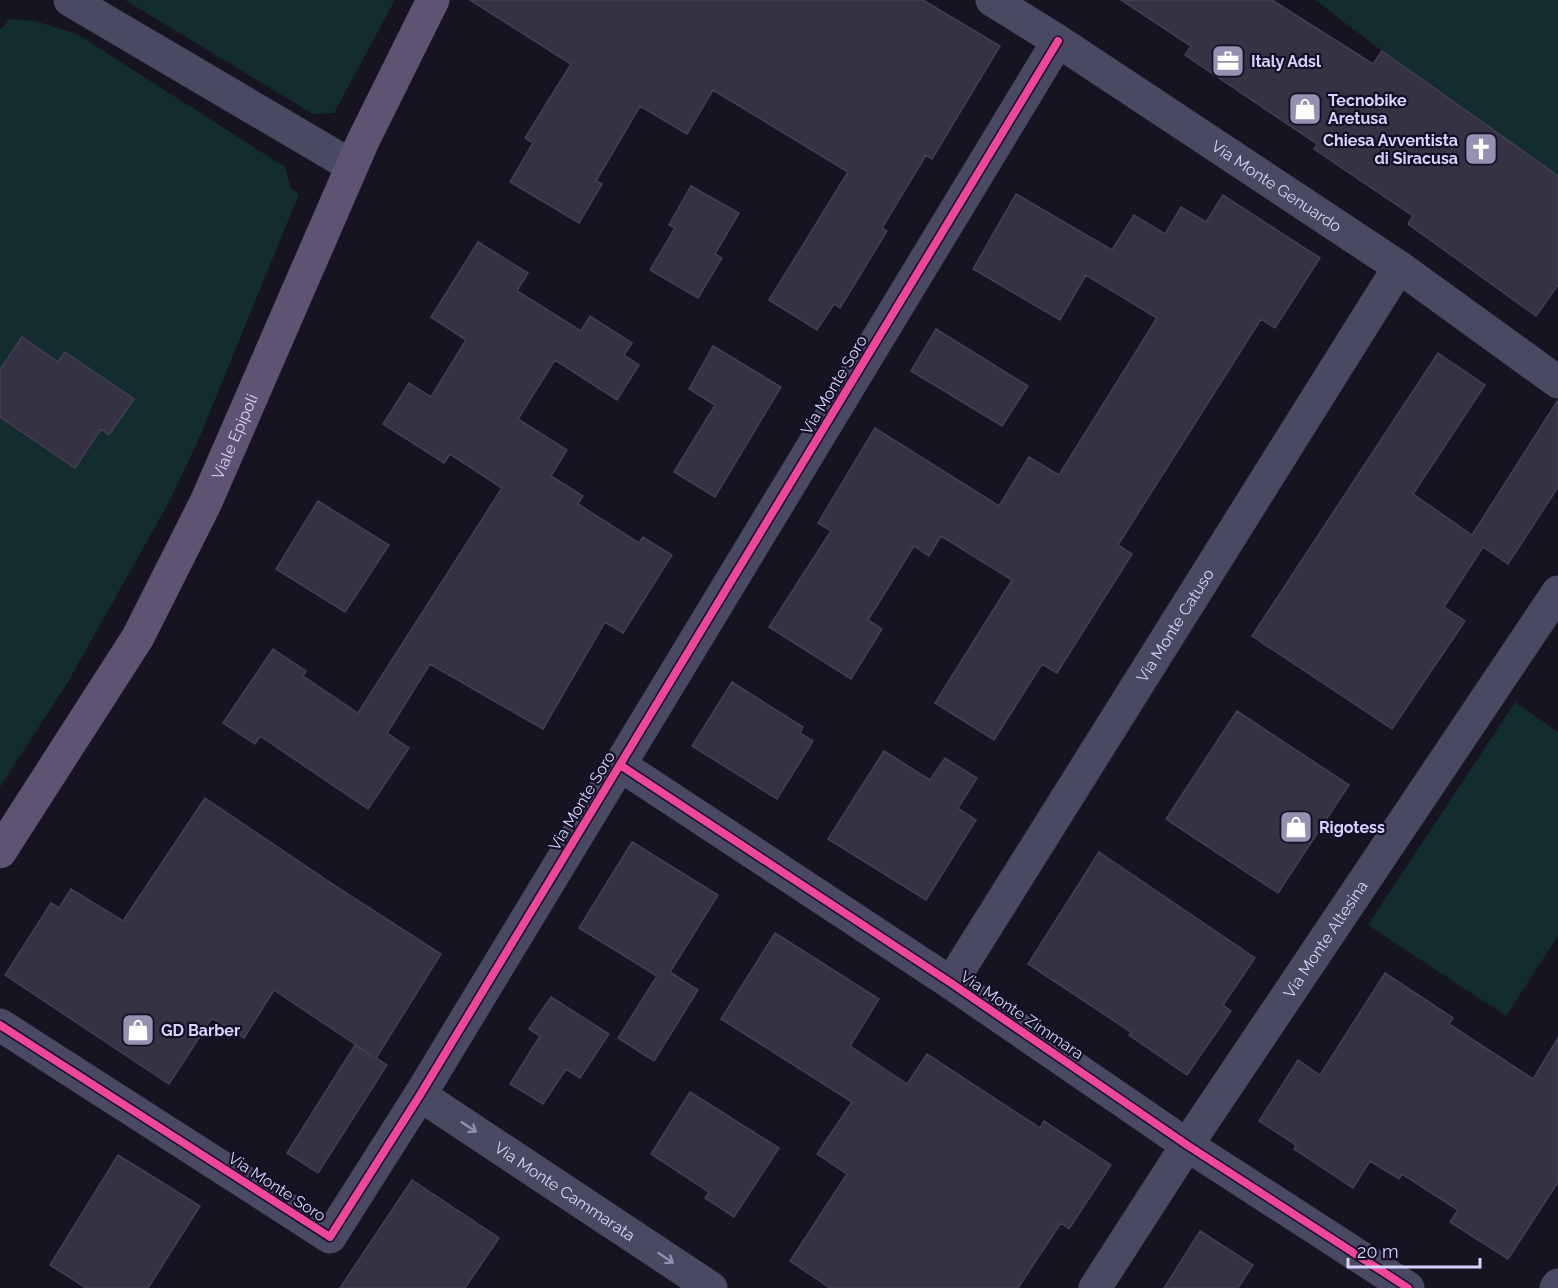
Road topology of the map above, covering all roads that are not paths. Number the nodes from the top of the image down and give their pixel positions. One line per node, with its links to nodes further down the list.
1 (70, 0): 5 (street)
2 (433, 0): 5 (main road, Viale Epipoli)
3 (992, 0): 4 (street, Via Monte Genuardo)
4 (1058, 41): 6 (street, Via Monte Genuardo); 9 (street, Via Monte Soro)
5 (352, 166): 10 (main road, Viale Epipoli)
6 (1399, 267): 7 (street, Via Monte Genuardo); 11 (street, Via Monte Catuso)
7 (1558, 382)
8 (1558, 592): 14 (street, Via Monte Altesina)
9 (620, 765): 11 (street, Via Monte Zimmara); 13 (street, Via Monte Soro)
10 (0, 852)
11 (951, 983): 14 (street, Via Monte Zimmara)
12 (0, 1025): 13 (street, Via Monte Soro)
13 (420, 1095): 15 (street, Via Monte Cammarata, one-way to 15)
14 (1187, 1145): 16 (street, Via Monte Altesina); 17 (street, Via Monte Zimmara)
15 (711, 1288)
16 (1095, 1288)
17 (1408, 1288)

